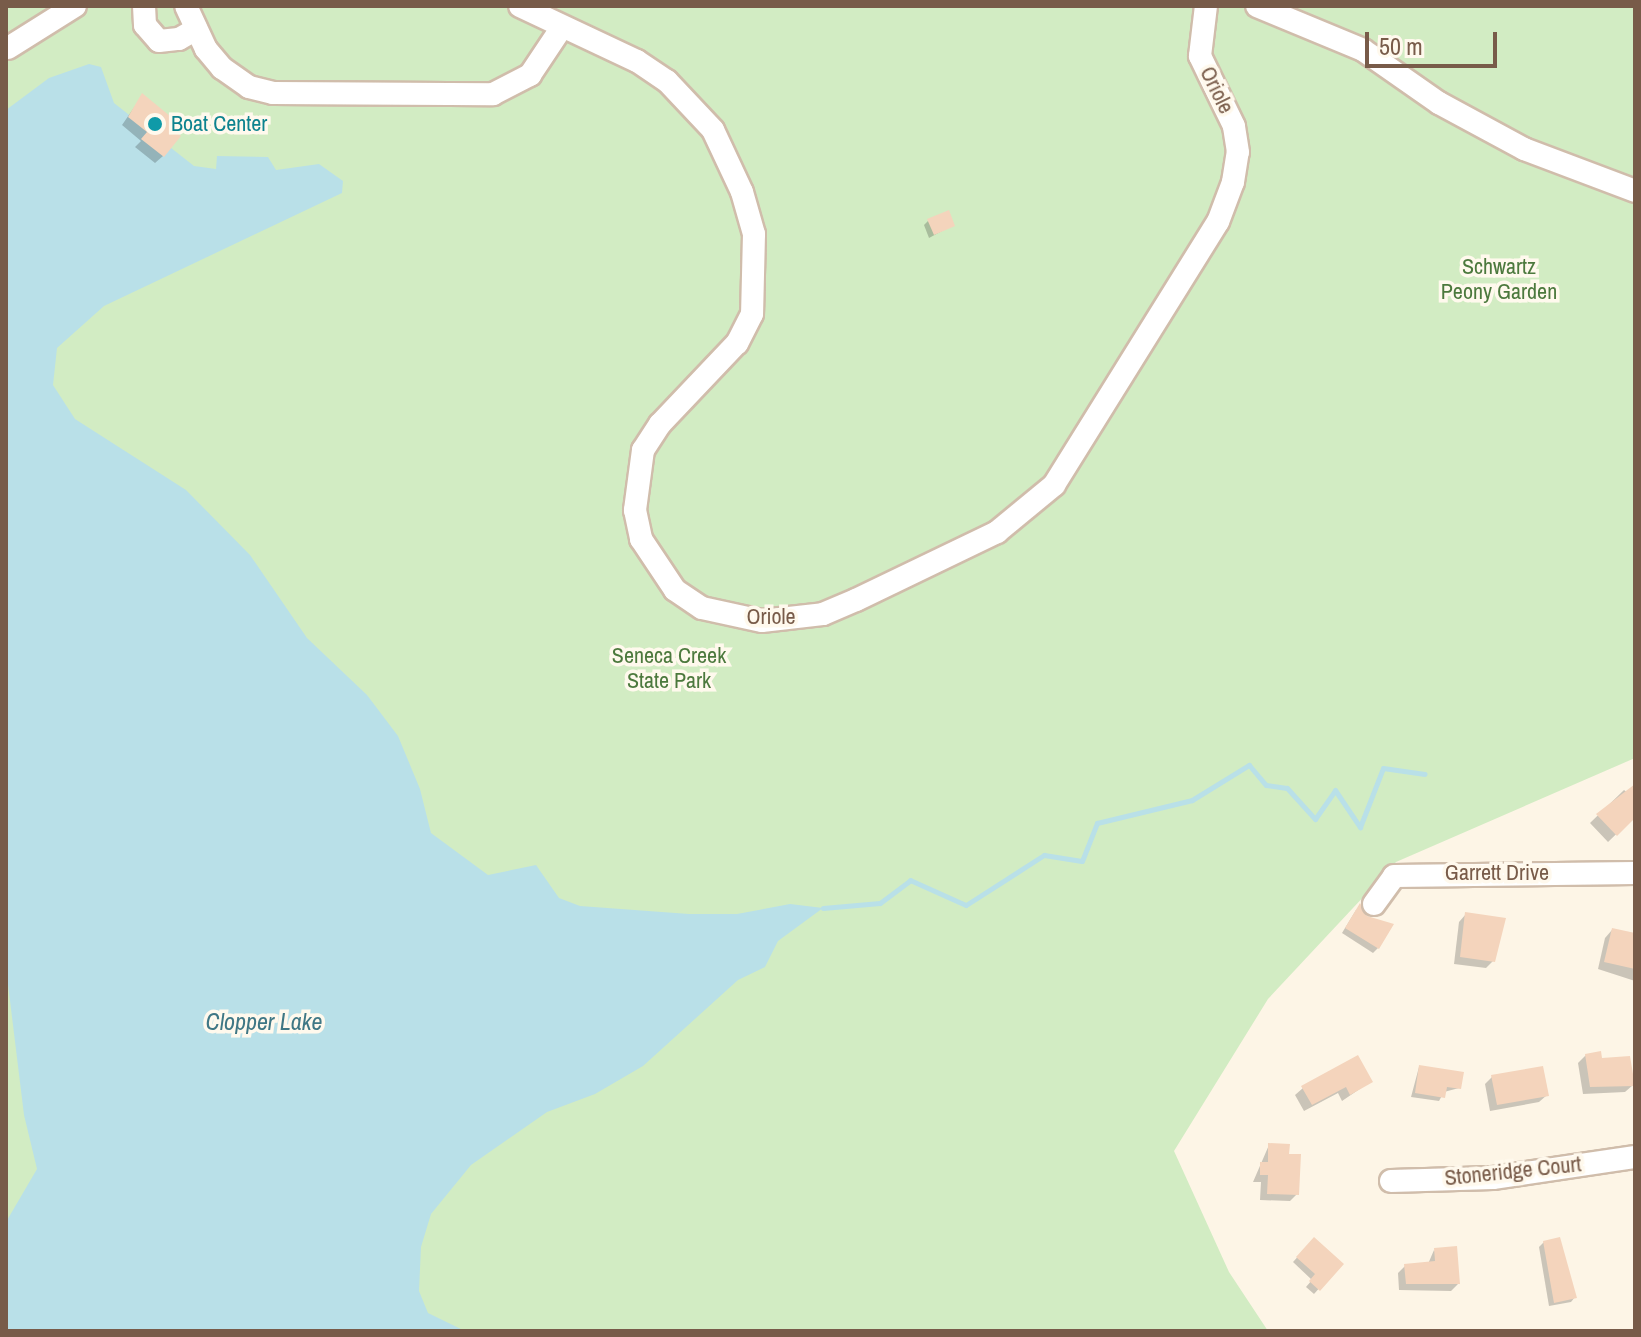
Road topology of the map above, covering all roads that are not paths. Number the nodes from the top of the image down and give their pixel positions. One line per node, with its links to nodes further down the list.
1 (75, 6): 9 (street)
2 (144, 6): 8 (street)
3 (186, 6): 8 (street)
4 (520, 6): 7 (street, Oriole)
5 (1206, 6): 7 (street, Oriole)
6 (1257, 6): 10 (street)
7 (562, 27): 8 (street)
8 (196, 29)
9 (8, 48)
10 (1635, 191)
11 (1635, 873): 12 (street, Garrett Drive)
12 (1374, 904)
13 (1635, 1157): 14 (street, Stoneridge Court)
14 (1391, 1181)

